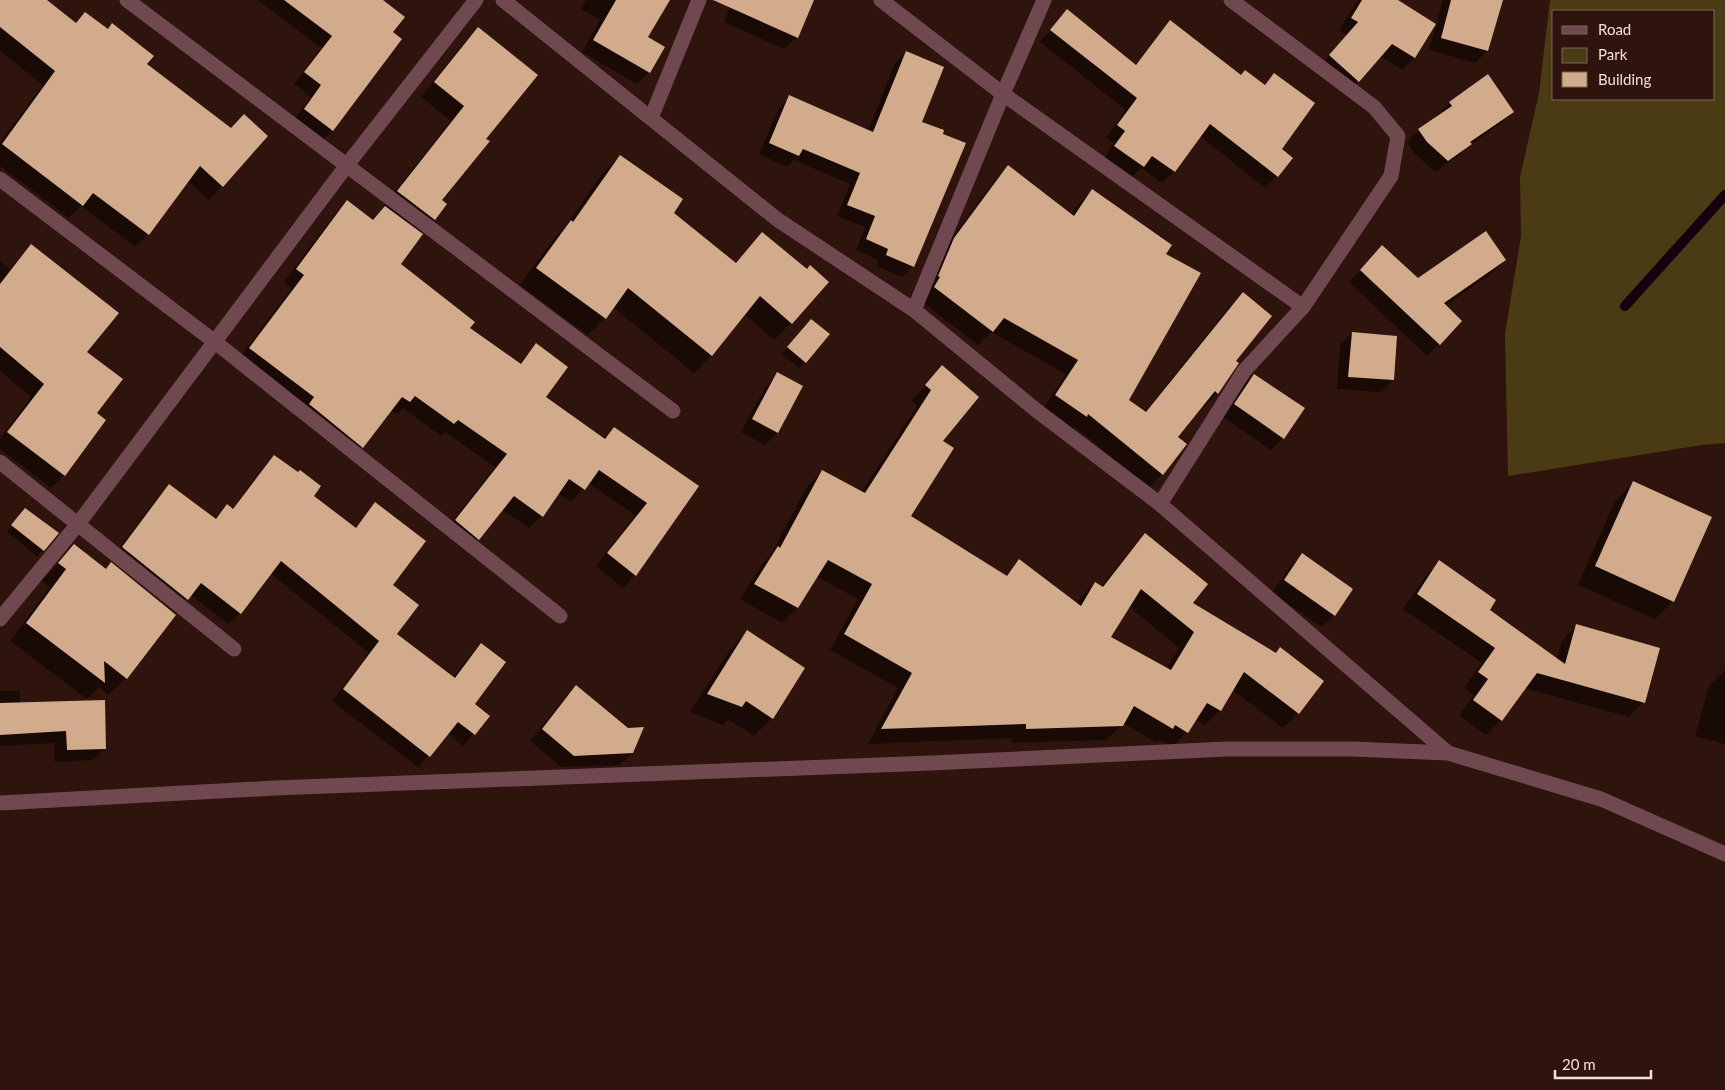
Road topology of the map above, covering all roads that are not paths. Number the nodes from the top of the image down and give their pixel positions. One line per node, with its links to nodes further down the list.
1 (127, 0): 10 (street)
2 (476, 0): 10 (street)
3 (503, 0): 9 (street)
4 (699, 0): 9 (street)
5 (881, 0): 8 (street)
6 (1044, 0): 8 (street)
7 (1231, 0): 12 (street)
8 (1003, 94): 12 (street); 13 (street)
9 (651, 118): 13 (street)
10 (346, 166): 14 (street); 15 (street)
11 (0, 180): 14 (street)
12 (1303, 307): 17 (street)
13 (914, 310): 17 (street)
14 (215, 342): 18 (street); 19 (street)
15 (673, 411)
16 (0, 462): 18 (street)
17 (1160, 504): 22 (street)
18 (78, 524): 20 (street); 21 (street)
19 (560, 616)
20 (0, 620)
21 (234, 649)
22 (1448, 753): 23 (street); 24 (street)
23 (0, 803)
24 (1725, 854)

